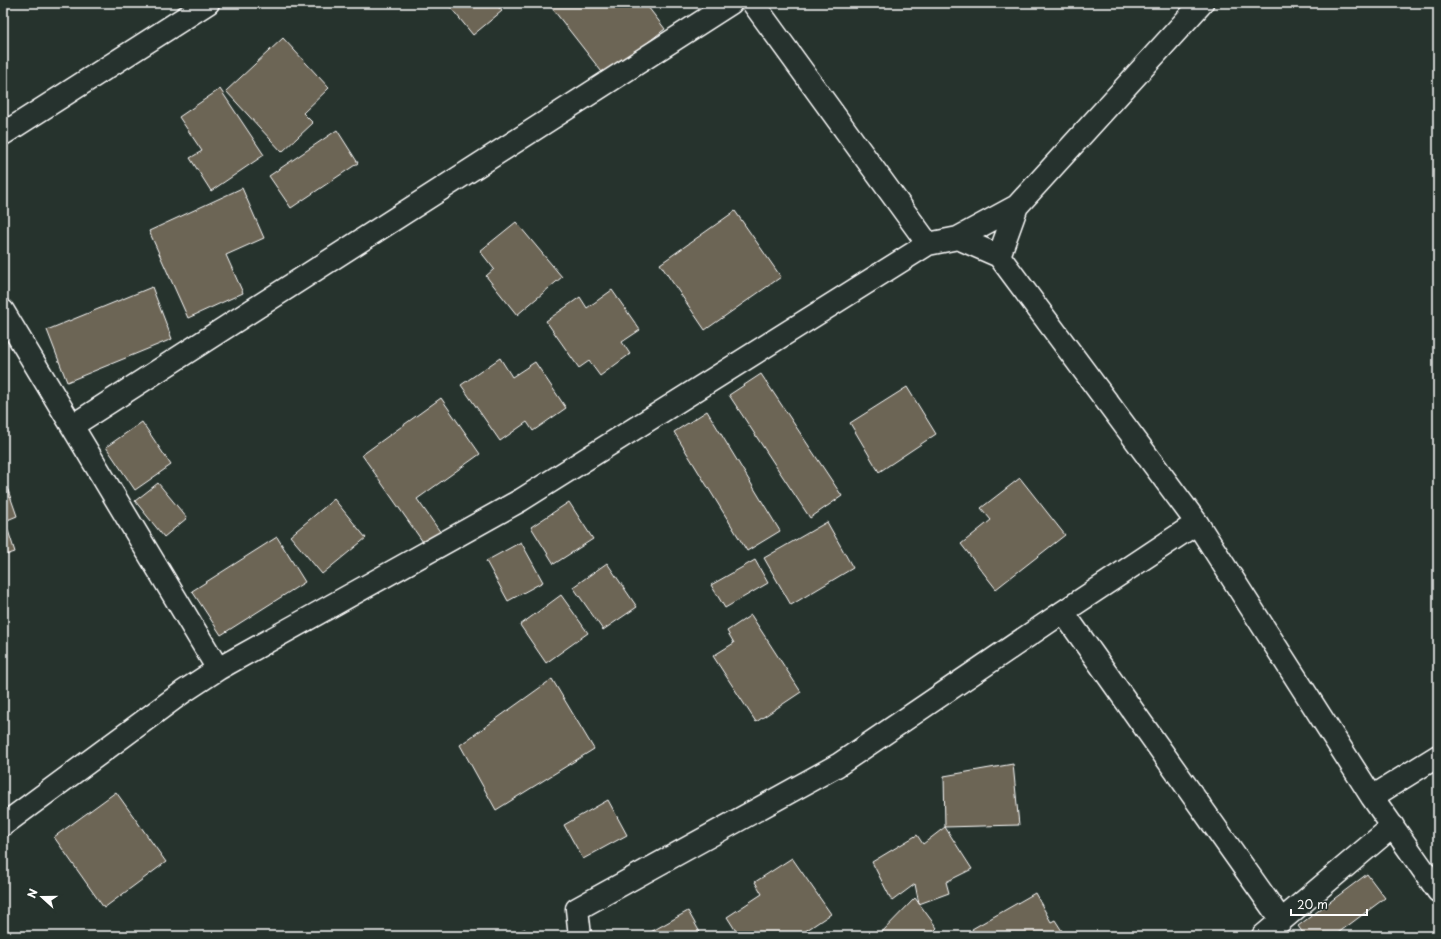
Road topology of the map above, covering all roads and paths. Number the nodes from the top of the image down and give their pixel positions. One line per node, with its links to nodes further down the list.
1 (208, 3): 5 (street)
2 (731, 3): 11 (street)
3 (753, 3): 8 (street)
4 (1202, 3): 6 (street)
5 (3, 134)
6 (1017, 206): 7 (street); 9 (street)
7 (958, 238): 8 (street); 9 (street)
8 (928, 244): 14 (street)
9 (999, 256): 12 (street)
10 (3, 311): 11 (street)
11 (72, 426): 14 (street)
12 (1197, 523): 13 (street); 16 (street)
13 (1062, 612): 20 (street); 21 (street)
14 (218, 669): 17 (street)
15 (1438, 756): 16 (street)
16 (1372, 797): 18 (street)
17 (3, 825)
18 (1393, 826): 19 (street); 20 (street)
19 (1438, 891)
20 (1281, 920): 22 (street)
21 (580, 936)
22 (1263, 936)

